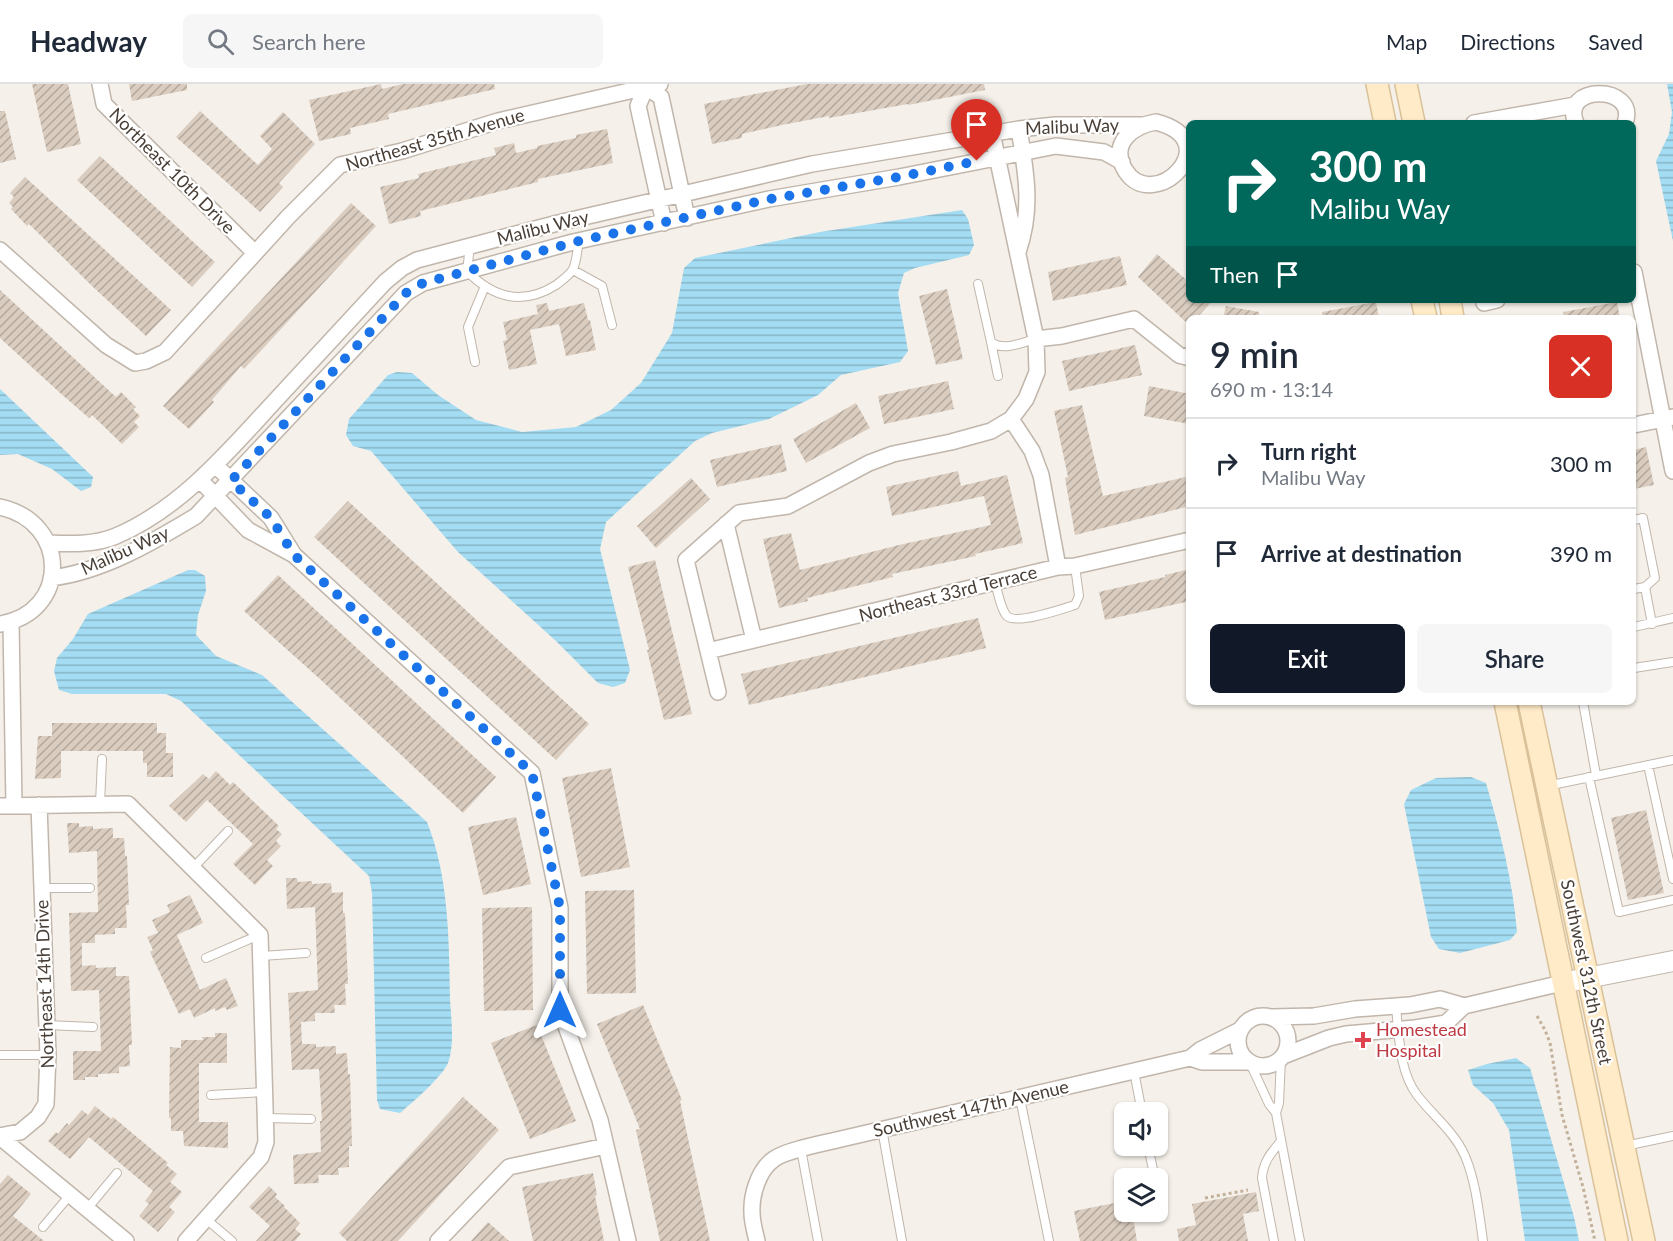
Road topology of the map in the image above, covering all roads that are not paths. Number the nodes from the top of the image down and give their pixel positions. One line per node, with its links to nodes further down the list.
1 (100, 84): 30 (street, Northeast 10th Drive)
2 (1377, 84): 7 (main road)
3 (1406, 84): 8 (main road)
4 (651, 85): 22 (street); 23 (street); 30 (street, Northeast 35th Avenue)
5 (1596, 85): 6 (street); 11 (street)
6 (1575, 105): 9 (street); 10 (street)
7 (1384, 120)
8 (1413, 120)
9 (1491, 120)
10 (1575, 120)
11 (1625, 120)
12 (1142, 125): 13 (street, Malibu Way); 15 (street, Malibu Way); 19 (street, Malibu Way)
13 (1019, 129): 14 (street, Malibu Way); 16 (street)
14 (992, 133): 17 (street); 22 (street, Malibu Way)
15 (1185, 137)
16 (1023, 152): 17 (street, Malibu Way); 19 (street, Malibu Way); 29 (street)
17 (997, 156): 24 (street, Malibu Way); 29 (street)
18 (1186, 160): 20 (street, Malibu Way)
19 (1122, 162): 20 (street, Malibu Way)
20 (1172, 178): 21 (street, Malibu Way)
21 (1186, 180)
22 (682, 193): 23 (street, Malibu Way); 24 (street)
23 (658, 199): 25 (street); 27 (street, Malibu Way)
24 (687, 218): 25 (street, Malibu Way)
25 (664, 223): 26 (street, Malibu Way)
26 (579, 241): 31 (lane); 32 (street, Malibu Way)
27 (470, 246): 32 (lane); 45 (street, Malibu Way)
28 (0, 250): 30 (street, Northeast 35th Avenue)
29 (1018, 252): 37 (street)
30 (255, 253)
31 (573, 270): 35 (lane); 36 (lane)
32 (467, 271): 35 (lane); 48 (street, Malibu Way)
33 (1636, 281): 43 (street)
34 (978, 284): 38 (lane)
35 (485, 286): 40 (lane)
36 (612, 325)
37 (1036, 339): 38 (lane); 39 (street); 42 (street)
38 (991, 342): 41 (lane)
39 (1186, 357)
40 (476, 362)
41 (998, 376)
42 (1011, 418): 52 (street); 57 (street)
43 (1668, 418): 44 (street); 46 (street)
44 (1636, 425)
45 (215, 465): 47 (street, Malibu Way); 48 (street)
46 (1673, 471)
47 (200, 480): 49 (street); 54 (street, Malibu Way)
48 (231, 481): 49 (street, Malibu Way); 55 (street)
49 (215, 498): 55 (street); 58 (street, Malibu Way)
50 (0, 507): 54 (street)
51 (1636, 520): 60 (lane)
52 (726, 524): 66 (street); 67 (street)
53 (1186, 541): 56 (street, Northeast 33rd Terrace)
54 (48, 543): 58 (street)
55 (294, 555): 119 (street)
56 (1075, 566): 57 (street, Northeast 33rd Terrace); 59 (lane)
57 (1058, 567): 59 (street, Northeast 33rd Terrace)
58 (51, 578): 63 (street)
59 (996, 582): 66 (street, Northeast 33rd Terrace)
60 (1645, 587): 61 (lane); 64 (lane)
61 (1636, 589)
62 (1673, 618): 64 (lane)
63 (5, 623): 80 (street)
64 (1652, 624): 65 (lane)
65 (1636, 627)
66 (754, 640): 67 (street, Northeast 33rd Terrace)
67 (708, 651): 70 (street)
68 (1673, 662): 69 (lane)
69 (1636, 668)
70 (718, 692)
71 (1506, 705): 94 (main road, Southwest 312th Street)
72 (1530, 705): 78 (main road, Southwest 312th Street)
73 (1583, 705): 77 (lane)
74 (102, 759): 79 (lane)
75 (1673, 760): 76 (lane)
76 (1648, 765): 77 (lane); 84 (lane)
77 (1593, 776): 78 (lane); 87 (lane)
78 (1546, 787): 93 (main road, Southwest 312th Street)
79 (100, 804): 81 (street); 83 (street)
80 (7, 806): 81 (street)
81 (39, 806): 85 (street, Northeast 14th Drive)
82 (228, 831): 83 (lane)
83 (193, 868): 88 (street)
84 (1673, 879)
85 (42, 888): 86 (lane); 98 (street, Northeast 14th Drive)
86 (90, 888)
87 (1673, 900)
88 (260, 935): 90 (street); 91 (lane)
89 (306, 953): 90 (lane)
90 (261, 956): 108 (street)
91 (206, 958)
92 (1673, 961): 93 (street)
93 (1588, 978): 94 (street); 120 (main road, Southwest 312th Street)
94 (1562, 983): 96 (street); 139 (main road, Southwest 312th Street)
95 (1396, 1006): 96 (street); 97 (street); 101 (lane)
96 (1464, 1006): 101 (street)
97 (1272, 1017): 100 (street); 104 (street)
98 (46, 1025): 99 (lane); 102 (street, Northeast 14th Drive)
99 (93, 1027)
100 (1240, 1030): 105 (street, Southwest 147th Avenue); 106 (street)
101 (1399, 1030): 104 (street); 138 (lane)
102 (48, 1055): 103 (lane); 117 (street, Northeast 14th Drive)
103 (0, 1056)
104 (1282, 1057): 106 (street); 112 (lane)
105 (1190, 1058): 106 (street, Southwest 147th Avenue); 107 (street, Southwest 147th Avenue)
106 (1249, 1062): 112 (lane)
107 (1134, 1071): 110 (street, Southwest 147th Avenue); 111 (lane)
108 (265, 1092): 109 (lane); 113 (street)
109 (212, 1095)
110 (1020, 1098): 115 (street, Southwest 147th Avenue); 135 (lane)
111 (1140, 1102)
112 (1276, 1113): 118 (lane)
113 (266, 1118): 114 (lane); 125 (street)
114 (311, 1119)
115 (882, 1129): 121 (street, Southwest 147th Avenue); 134 (lane)
116 (1673, 1136): 120 (lane)
117 (0, 1137): 123 (street)
118 (1281, 1141): 136 (lane); 137 (lane)
119 (606, 1146): 130 (street); 131 (street)
120 (1624, 1146): 140 (main road, Southwest 312th Street)
121 (801, 1149): 132 (street, Southwest 147th Avenue); 133 (lane)
122 (117, 1173): 124 (lane)
123 (70, 1195): 124 (street); 126 (lane)
124 (87, 1209): 127 (street)
125 (206, 1219): 128 (street); 129 (lane)
126 (43, 1227)
127 (126, 1241)
128 (186, 1241)
129 (232, 1241)
130 (438, 1241)
131 (628, 1241)
132 (757, 1241)
133 (818, 1241)
134 (902, 1241)
135 (1049, 1241)
136 (1274, 1241)
137 (1300, 1241)
138 (1484, 1241)
139 (1617, 1241)
140 (1644, 1241)

